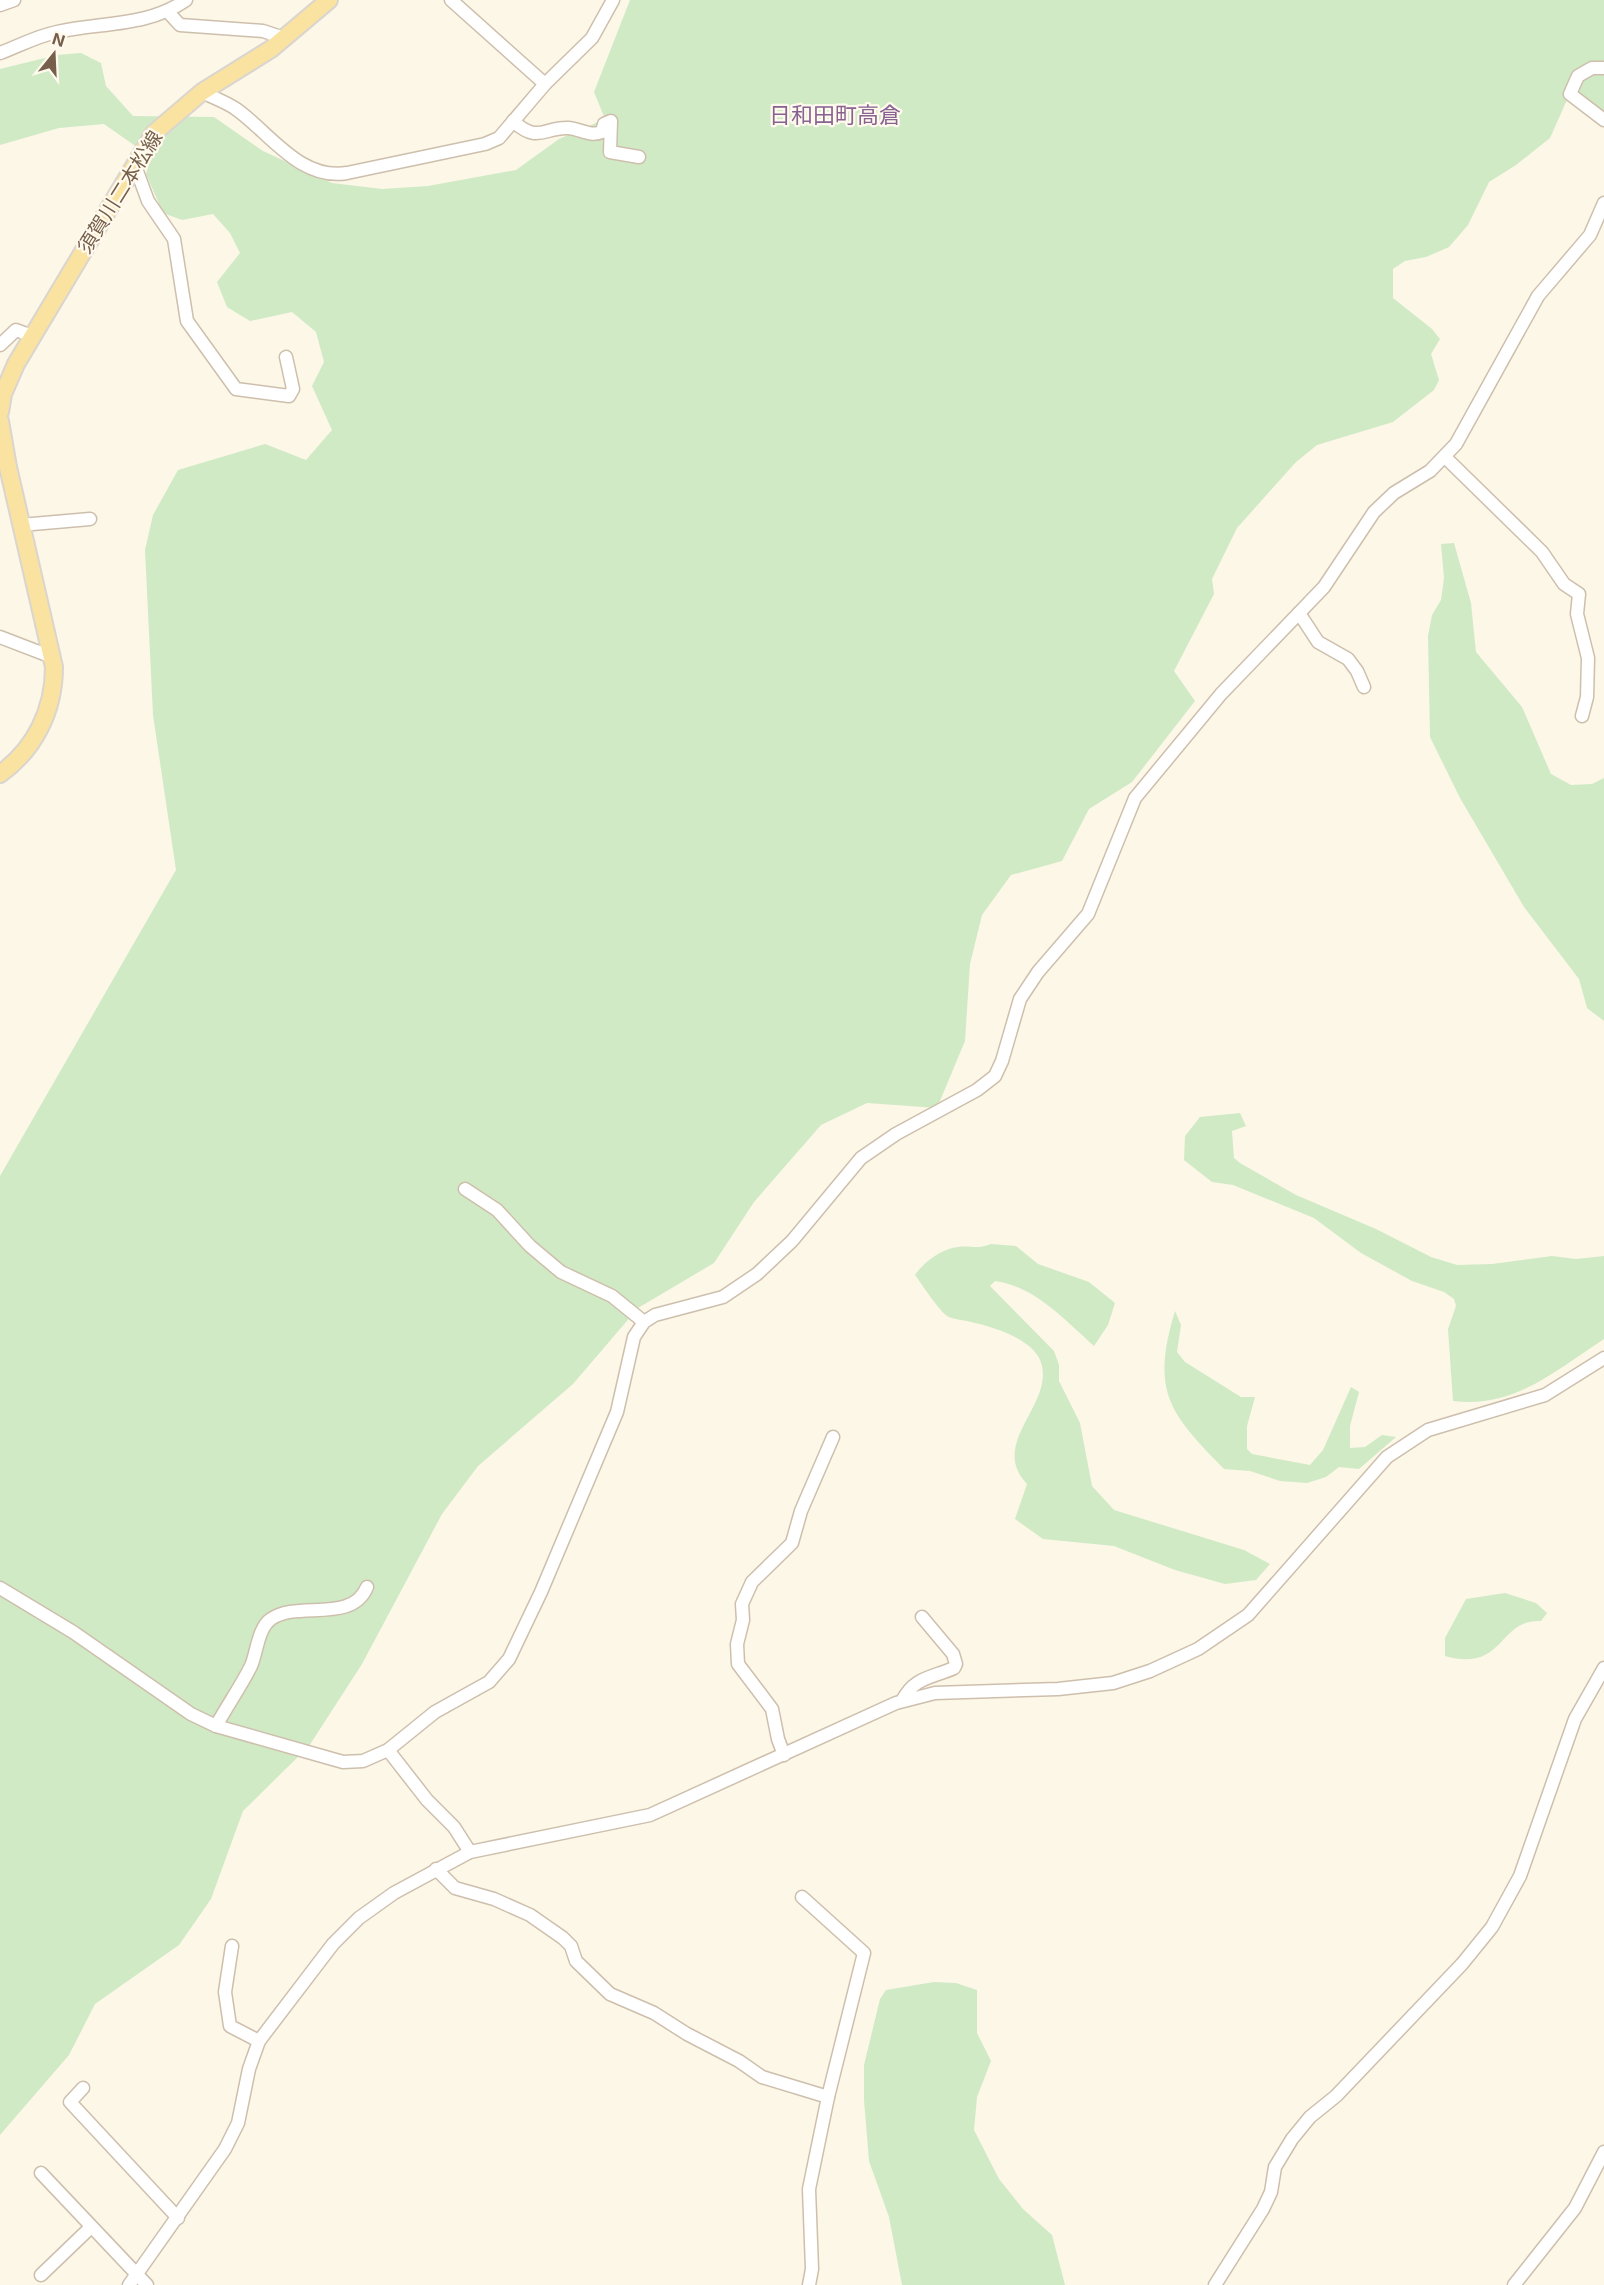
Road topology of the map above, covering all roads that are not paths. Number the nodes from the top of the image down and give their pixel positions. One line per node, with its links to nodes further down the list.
1 (14, 0): 6 (street)
2 (186, 0): 7 (street)
3 (328, 0): 8 (main road, 須賀川二本松線)
4 (451, 0): 11 (street)
5 (613, 0): 11 (street)
6 (0, 5)
7 (168, 12): 8 (street); 9 (street)
8 (284, 38): 12 (main road, 須賀川二本松線)
9 (0, 53)
10 (1604, 68): 13 (street)
11 (545, 84): 14 (street)
12 (202, 92): 14 (street); 16 (main road, 須賀川二本松線)
13 (1604, 120)
14 (513, 121): 15 (street)
15 (639, 157)
16 (134, 163): 18 (main road, 須賀川二本松線); 20 (street)
17 (1604, 203): 23 (street)
18 (32, 336): 19 (street); 21 (main road, 須賀川二本松線)
19 (0, 345)
20 (286, 357)
21 (0, 412)
22 (0, 421): 25 (main road)
23 (1445, 457): 26 (street); 30 (street)
24 (90, 519): 25 (street)
25 (21, 525): 28 (main road)
26 (1299, 613): 29 (street); 33 (street)
27 (0, 638): 28 (street)
28 (52, 657): 31 (main road)
29 (1364, 687)
30 (1582, 716)
31 (0, 774)
32 (465, 1189): 33 (street)
33 (644, 1322): 42 (street)
34 (1604, 1358): 40 (street)
35 (833, 1437): 43 (street)
36 (367, 1587): 41 (street)
37 (0, 1588): 41 (street)
38 (922, 1617): 40 (street)
39 (1604, 1668): 59 (street)
40 (902, 1701): 43 (street)
41 (216, 1726): 42 (street)
42 (388, 1750): 44 (street)
43 (784, 1755): 44 (street)
44 (470, 1852): 45 (street)
45 (436, 1869): 48 (street); 50 (street)
46 (802, 1897): 50 (street)
47 (232, 1946): 48 (street)
48 (259, 2041): 53 (street)
49 (83, 2088): 53 (street)
50 (828, 2097): 58 (street)
51 (1604, 2152): 60 (street)
52 (41, 2173): 54 (street)
53 (178, 2218): 56 (street)
54 (91, 2227): 55 (street); 56 (street)
55 (41, 2275)
56 (133, 2280): 57 (street)
57 (147, 2285)
58 (809, 2285)
59 (1215, 2285)
60 (1514, 2285)

